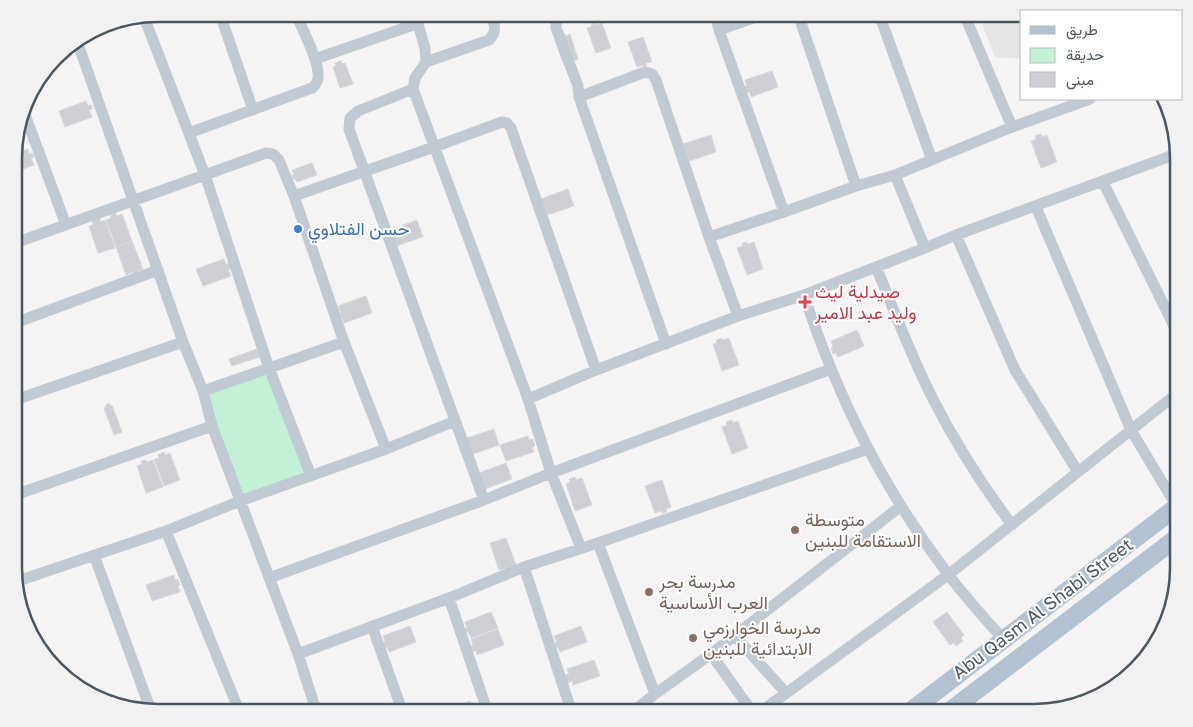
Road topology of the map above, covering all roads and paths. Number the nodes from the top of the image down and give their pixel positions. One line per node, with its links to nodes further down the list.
1 (223, 22): 20 (street)
2 (299, 22): 15 (street)
3 (407, 22): 15 (street)
4 (418, 22): 16 (street)
5 (493, 22): 16 (street)
6 (556, 22): 18 (street)
7 (717, 22): 13 (street)
8 (742, 22): 13 (street)
9 (801, 22): 31 (street)
10 (882, 22): 26 (street)
11 (967, 22): 22 (street)
12 (146, 23): 23 (street)
13 (719, 30): 35 (street)
14 (80, 49): 33 (street)
15 (315, 59): 20 (street)
16 (426, 62): 17 (street)
17 (412, 90): 24 (street); 27 (street)
18 (579, 96): 38 (street); 49 (street)
19 (1087, 100): 22 (street)
20 (253, 110): 23 (street)
21 (28, 122): 36 (street)
22 (1012, 127): 26 (street)
23 (189, 133): 28 (street)
24 (434, 147): 27 (street); 52 (street); 55 (street)
25 (1170, 158): 30 (street)
26 (932, 160): 29 (street)
27 (365, 172): 32 (street); 57 (street)
28 (205, 175): 32 (street); 33 (street); 50 (street)
29 (895, 175): 31 (street); 40 (street)
30 (1103, 182): 34 (street); 45 (street)
31 (856, 186): 35 (street)
32 (294, 196): 48 (street)
33 (134, 201): 36 (street); 42 (street)
34 (1036, 207): 37 (street); 59 (street)
35 (784, 212): 38 (street)
36 (66, 225): 39 (street)
37 (956, 235): 40 (street); 62 (street)
38 (709, 238): 44 (street)
39 (22, 241)
40 (926, 248): 41 (street)
41 (876, 267): 43 (street); 71 (street)
42 (158, 270): 46 (street); 47 (street)
43 (804, 295): 44 (street); 51 (street)
44 (738, 316): 49 (street)
45 (1170, 318)
46 (22, 320)
47 (183, 342): 53 (street); 54 (street)
48 (344, 342): 50 (street); 60 (street)
49 (666, 344): 52 (street)
50 (269, 368): 53 (street); 64 (street)
51 (830, 369): 61 (street); 63 (street)
52 (596, 370): 55 (street)
53 (203, 392): 58 (street)
54 (22, 398)
55 (528, 399): 63 (street)
56 (1170, 399): 59 (street)
57 (455, 421): 60 (street); 67 (street)
58 (212, 426): 65 (street); 68 (street)
59 (1131, 430): 62 (street); 66 (street)
60 (386, 449): 64 (street)
61 (868, 449): 69 (street); 73 (street)
62 (1078, 472): 71 (street)
63 (551, 474): 67 (street); 75 (street)
64 (311, 476): 68 (street)
65 (22, 493)
66 (1170, 493)
67 (484, 500): 79 (street)
68 (240, 501): 72 (street); 79 (street)
69 (901, 506): 78 (street); 83 (street)
70 (1170, 512): 84 (main road, Abu Qasm Al Shabi Street)
71 (1012, 525): 78 (street)
72 (166, 531): 76 (street); 91 (street)
73 (598, 543): 75 (street); 88 (street)
74 (1170, 543): 100 (main road, Abu Qasm Al Shabi Street)
75 (581, 548): 77 (street)
76 (94, 555): 80 (street); 90 (street)
77 (524, 567): 81 (street); 95 (street)
78 (948, 575): 84 (street); 87 (street)
79 (269, 578): 85 (street)
80 (23, 579)
81 (449, 598): 82 (street); 94 (street)
82 (372, 626): 85 (street); 93 (street)
83 (734, 636): 86 (street); 87 (street)
84 (1004, 640): 99 (main road, Abu Qasm Al Shabi Street)
85 (298, 654): 92 (street)
86 (711, 654): 88 (street); 97 (street)
87 (786, 693): 89 (street)
88 (655, 694): 96 (street)
89 (773, 702): 98 (street)
90 (148, 703)
91 (236, 704)
92 (314, 704)
93 (400, 704)
94 (485, 704)
95 (569, 704)
96 (642, 704)
97 (747, 704)
98 (770, 704)
99 (920, 704)
100 (959, 704)

